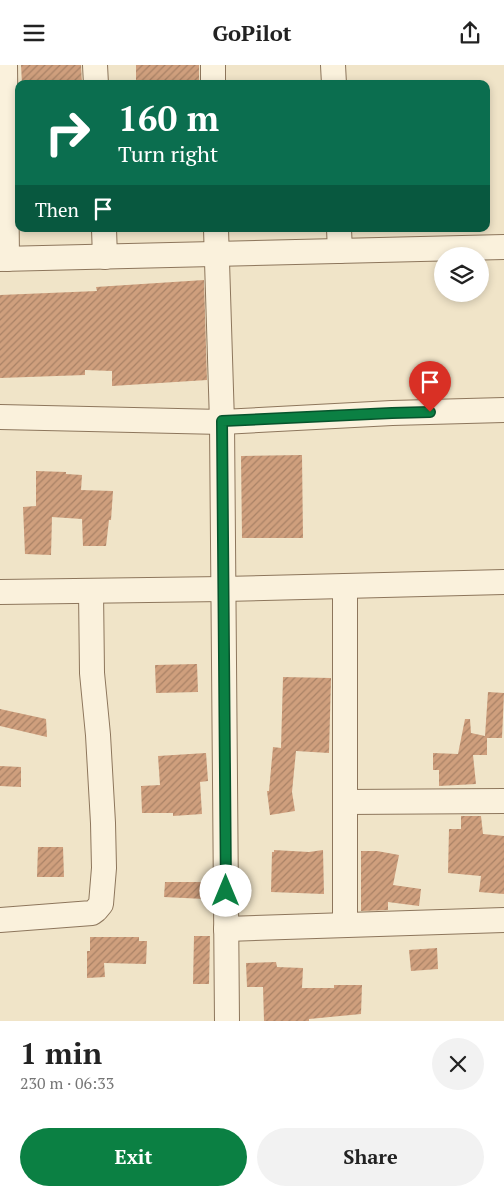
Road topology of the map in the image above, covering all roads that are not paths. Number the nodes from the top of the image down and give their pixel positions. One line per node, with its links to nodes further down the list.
1 (5, 65): 14 (street)
2 (95, 65): 5 (street)
3 (213, 65): 6 (street)
4 (334, 65): 7 (street)
5 (96, 80)
6 (213, 80)
7 (334, 80)
8 (104, 232): 13 (street)
9 (216, 232): 12 (street)
10 (340, 240): 11 (street); 12 (street)
11 (504, 247)
12 (217, 254): 13 (street); 17 (street)
13 (105, 257): 14 (street)
14 (4, 259)
15 (504, 411): 17 (street)
16 (0, 417): 17 (street)
17 (222, 421): 20 (street)
18 (504, 582): 19 (street)
19 (345, 586): 20 (street); 24 (street)
20 (223, 589): 21 (street); 28 (street)
21 (91, 591): 22 (street); 26 (street)
22 (0, 592)
23 (504, 801): 24 (street)
24 (345, 802): 27 (street)
25 (504, 920): 27 (street)
26 (0, 921)
27 (345, 925): 28 (street)
28 (226, 929): 29 (street)
29 (227, 1021)

